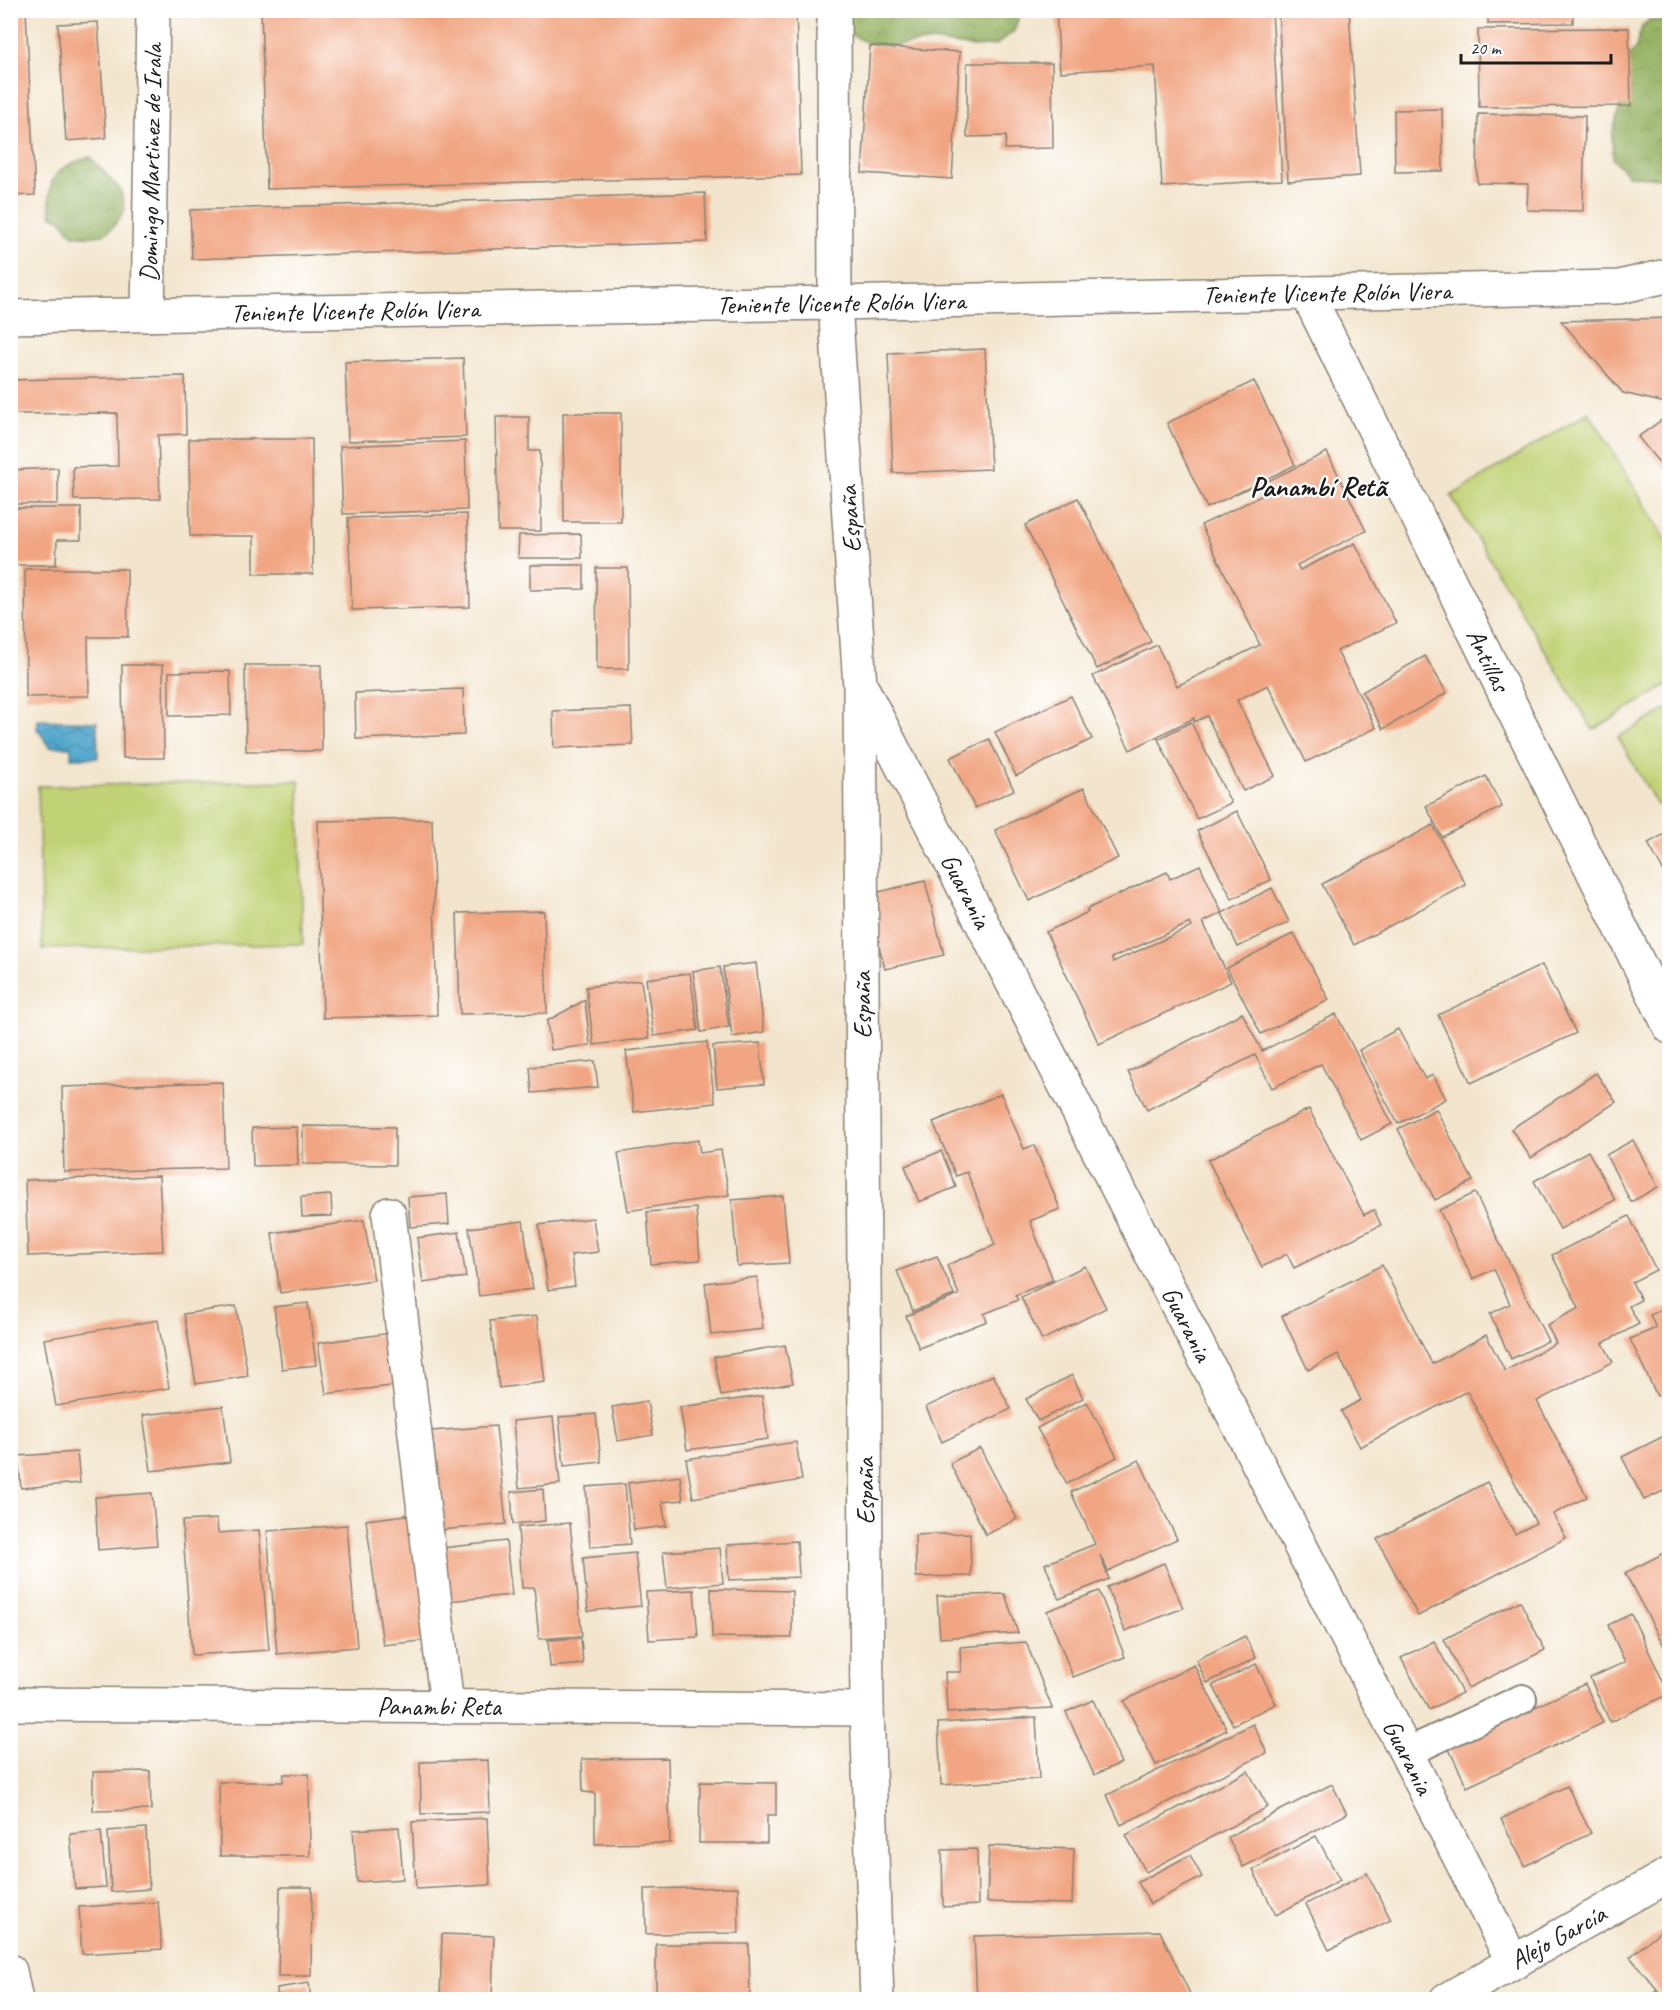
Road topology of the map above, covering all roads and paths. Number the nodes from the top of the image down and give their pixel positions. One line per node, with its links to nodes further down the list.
1 (153, 10): 6 (street, Domingo Martinez de Irala)
2 (834, 10): 5 (street, España)
3 (1670, 274): 4 (street, Teniente Vicente Rolón Viera)
4 (1307, 293): 5 (street, Teniente Vicente Rolón Viera); 9 (street, Antillas)
5 (836, 303): 6 (street, Teniente Vicente Rolón Viera); 8 (street, España)
6 (148, 315): 7 (street, Teniente Vicente Rolón Viera)
7 (10, 316)
8 (860, 686): 14 (street, España); 15 (street, Guarania)
9 (1670, 1027)
10 (389, 1214): 13 (street)
11 (1522, 1698): 15 (lane)
12 (10, 1704): 13 (street, Panambi Reta)
13 (447, 1706): 14 (street, Panambi Reta)
14 (867, 1709): 20 (street, España)
15 (1406, 1753): 17 (street, Guarania)
16 (1670, 1874): 17 (street, Alejo García)
17 (1513, 1962): 21 (street, Alejo García)
18 (10, 1971): 19 (street)
19 (16, 2000)
20 (877, 2000)
21 (1446, 2000)

